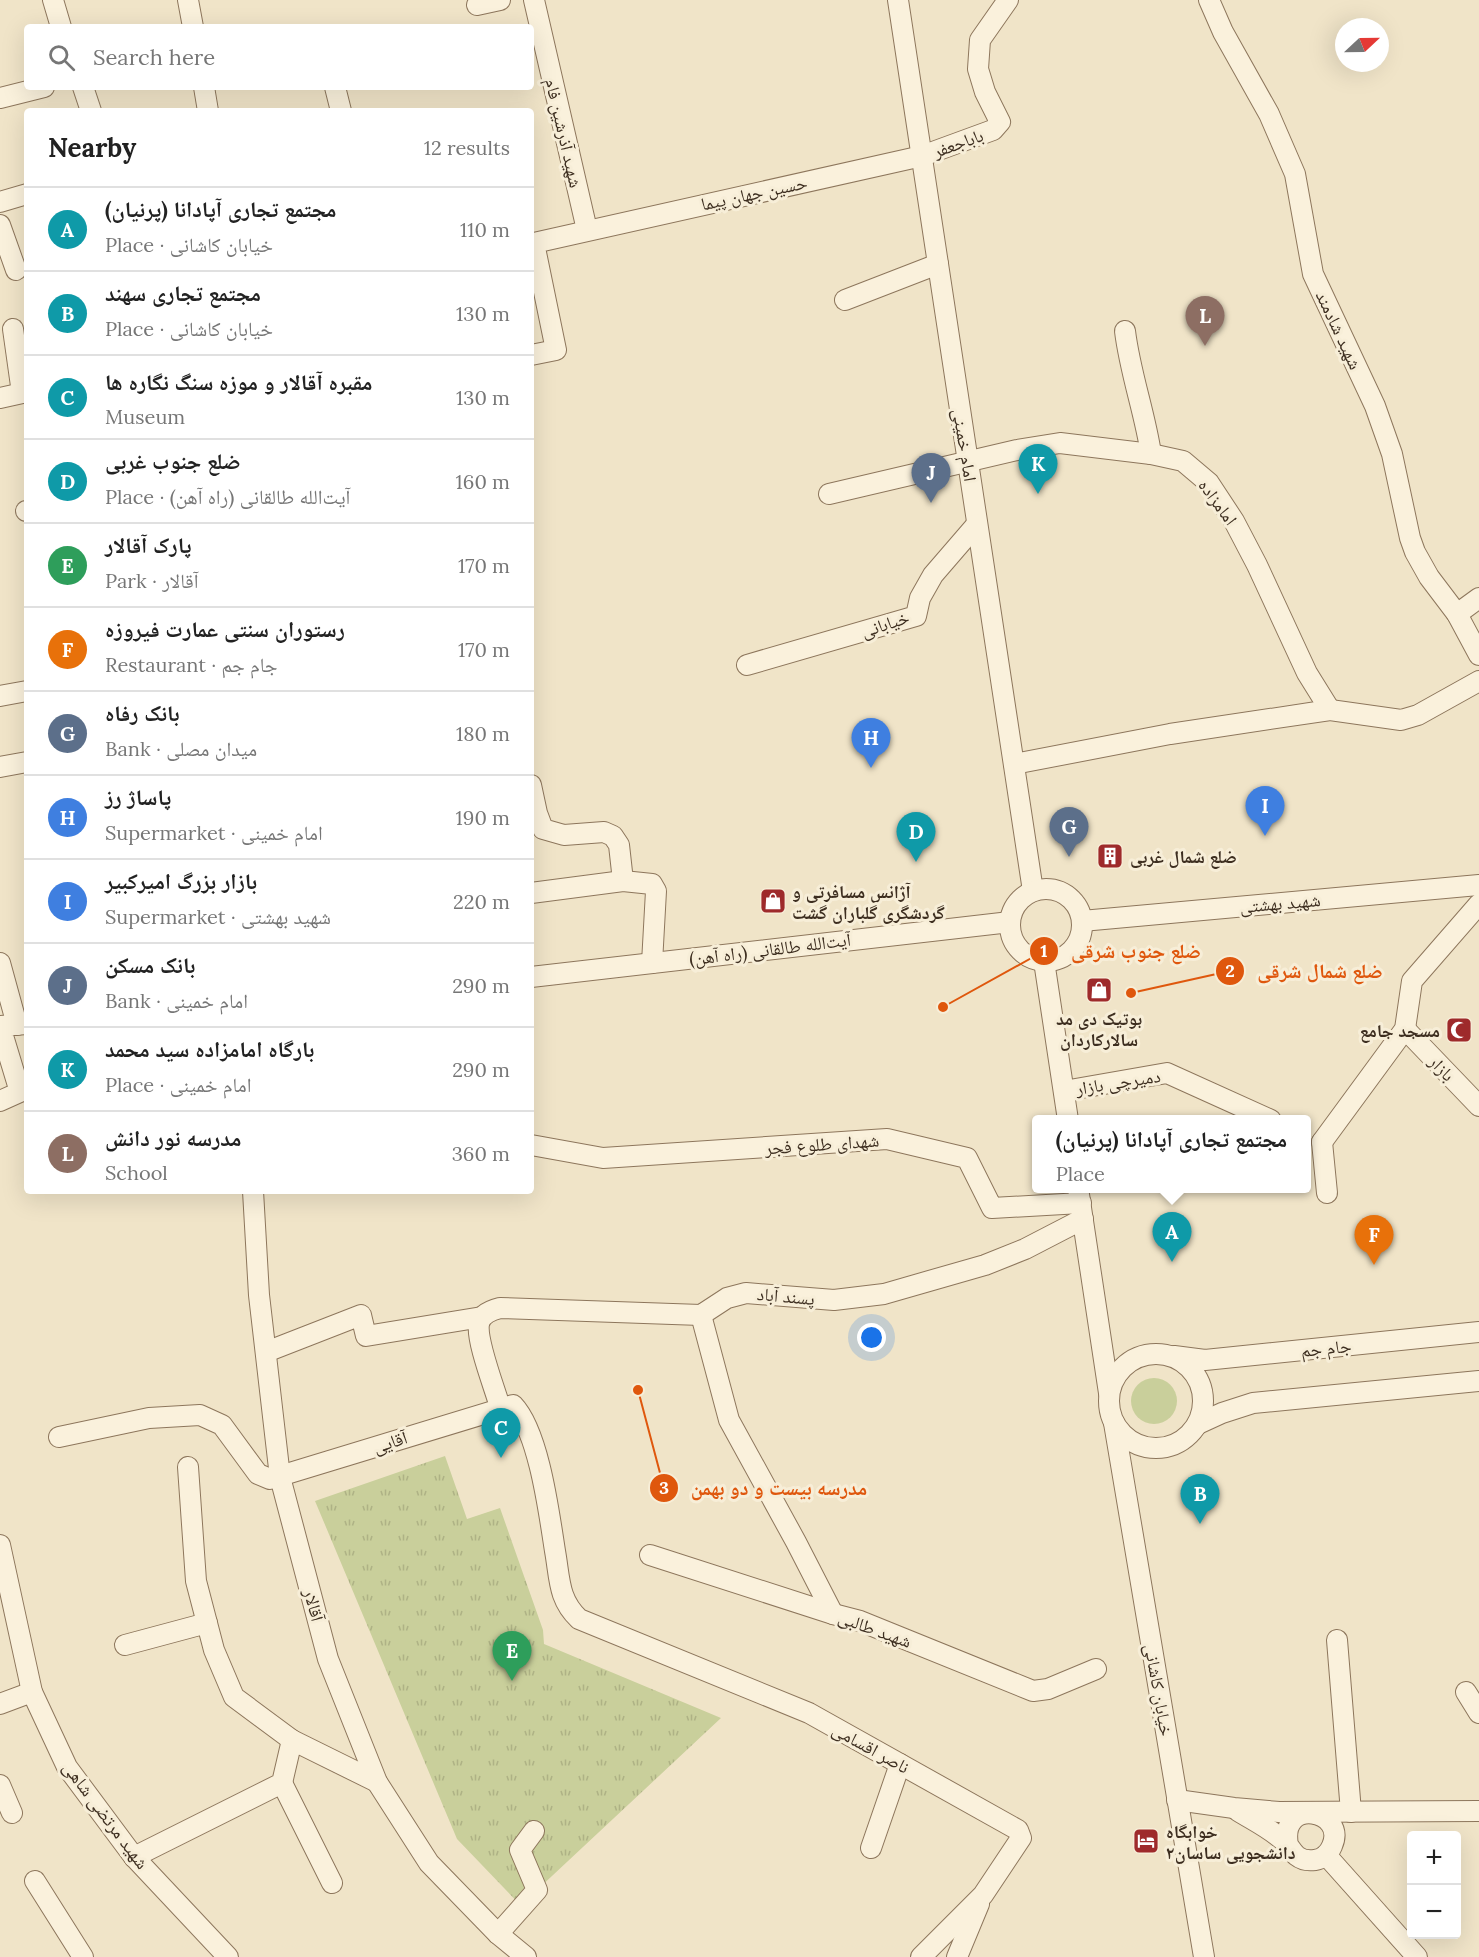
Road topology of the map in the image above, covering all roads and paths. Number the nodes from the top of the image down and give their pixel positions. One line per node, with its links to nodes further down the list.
1 (53, 0): 9 (street)
2 (189, 0): 10 (street)
3 (500, 0): 8 (street)
4 (534, 0): 23 (street, شهید آذرشین فام)
5 (898, 0): 19 (street, امام خمینی)
6 (1008, 0): 19 (street, باباجعفر)
7 (1209, 0): 40 (street, شهید شادمند)
8 (477, 5)
9 (60, 24)
10 (193, 24)
11 (32, 90): 15 (street)
12 (84, 90): 16 (street)
13 (204, 90): 17 (street)
14 (336, 90): 18 (street)
15 (0, 98)
16 (91, 108)
17 (208, 108)
18 (340, 108)
19 (922, 156): 23 (street, حسین جهان پیما); 26 (street, امام خمینی)
20 (24, 195): 21 (street)
21 (0, 202)
22 (0, 225): 27 (street)
23 (587, 230): 24 (street, حسین جهان پیما)
24 (534, 243)
25 (534, 243): 31 (street, حسین جهان پیما)
26 (938, 264): 28 (street); 36 (street, امام خمینی)
27 (14, 271)
28 (845, 300)
29 (13, 329): 32 (street)
30 (1125, 331): 35 (street)
31 (534, 354)
32 (24, 387)
33 (24, 392): 34 (street)
34 (0, 398)
35 (1151, 454): 36 (street, امامزاده); 46 (street, امامزاده)
36 (968, 461): 37 (street, امامزاده); 38 (street, امام خمینی)
37 (829, 494)
38 (977, 524): 42 (street, خیابانی); 48 (street, امام خمینی)
39 (1479, 598): 40 (street)
40 (1457, 614): 41 (street, شهید شادمند)
41 (1479, 655)
42 (747, 665)
43 (1479, 681): 46 (street)
44 (24, 692): 45 (street)
45 (0, 696)
46 (1330, 710): 48 (street)
47 (24, 763): 49 (street)
48 (1014, 764): 53 (street, امام خمینی)
49 (0, 767)
50 (534, 799): 51 (street)
51 (623, 880): 54 (street); 60 (street)
52 (1479, 885): 56 (street, شهید بهشتی)
53 (1033, 891): 56 (street); 57 (street)
54 (534, 893)
55 (1479, 904): 63 (street)
56 (1082, 921): 58 (street)
57 (1010, 922): 58 (street); 60 (street, (راه آهن) آیت‌الله طالقانی)
58 (1044, 961): 64 (street)
59 (0, 963): 62 (street)
60 (652, 963): 61 (street, (راه آهن) آیت‌الله طالقانی)
61 (534, 977)
62 (15, 1025): 65 (street)
63 (1405, 1029): 66 (street, بازار); 69 (street)
64 (1064, 1091): 67 (street); 68 (street, دمیرچی بازار)
65 (0, 1101)
66 (1479, 1106)
67 (1067, 1115)
68 (1262, 1115)
69 (1314, 1139): 71 (street)
70 (534, 1146): 73 (street, شهدای طلوع فجر)
71 (1327, 1193)
72 (253, 1194): 77 (street, آقالار)
73 (1081, 1204): 74 (street, پسند آباد); 80 (street)
74 (701, 1316): 75 (street); 89 (street)
75 (482, 1317): 77 (street); 81 (street)
76 (1479, 1332): 78 (street, جام جم)
77 (266, 1352): 86 (street, آقالار)
78 (1174, 1356): 80 (street); 83 (street)
79 (1479, 1381): 83 (street)
80 (1109, 1393): 82 (street)
81 (500, 1407): 86 (street, آقایی); 99 (street, ناصر اقسامی)
82 (1114, 1423): 83 (street); 103 (street, خیابان کاشانی)
83 (1198, 1425)
84 (59, 1437): 86 (street)
85 (188, 1467): 90 (street)
86 (280, 1477): 100 (street, آقالار)
87 (0, 1545): 94 (street, شهید مرتضی شاهی)
88 (650, 1555): 89 (street, شهید طالبی)
89 (833, 1614): 93 (street, شهید طالبی)
90 (207, 1623): 92 (street); 98 (street)
91 (1337, 1640): 107 (street)
92 (125, 1646)
93 (1096, 1670)
94 (32, 1692): 96 (street); 113 (street, شهید مرتضی شاهی)
95 (1466, 1692): 97 (street)
96 (0, 1704)
97 (1479, 1713)
98 (292, 1740): 100 (street); 101 (street)
99 (900, 1764): 111 (street); 116 (street, ناصر اقسامی)
100 (377, 1782): 117 (street, آقالار)
101 (282, 1783): 113 (street); 115 (street)
102 (0, 1785): 108 (street)
103 (1177, 1800): 104 (street); 123 (street, خیابان کاشانی)
104 (1234, 1808): 106 (street); 110 (street)
105 (1479, 1810): 107 (street)
106 (1311, 1812): 107 (street); 110 (street); 112 (street)
107 (1351, 1812)
108 (12, 1813)
109 (534, 1831): 117 (street)
110 (1288, 1845): 112 (street)
111 (871, 1848)
112 (1326, 1855): 124 (street)
113 (134, 1857): 119 (street, شهید مرتضی شاهی)
114 (35, 1881): 118 (street)
115 (332, 1883)
116 (983, 1895): 121 (street, ناصر اقسامی); 122 (street)
117 (498, 1934): 120 (street, آقالار)
118 (82, 1957)
119 (228, 1957)
120 (526, 1957)
121 (921, 1957)
122 (957, 1957)
123 (1204, 1957)
124 (1417, 1957)

